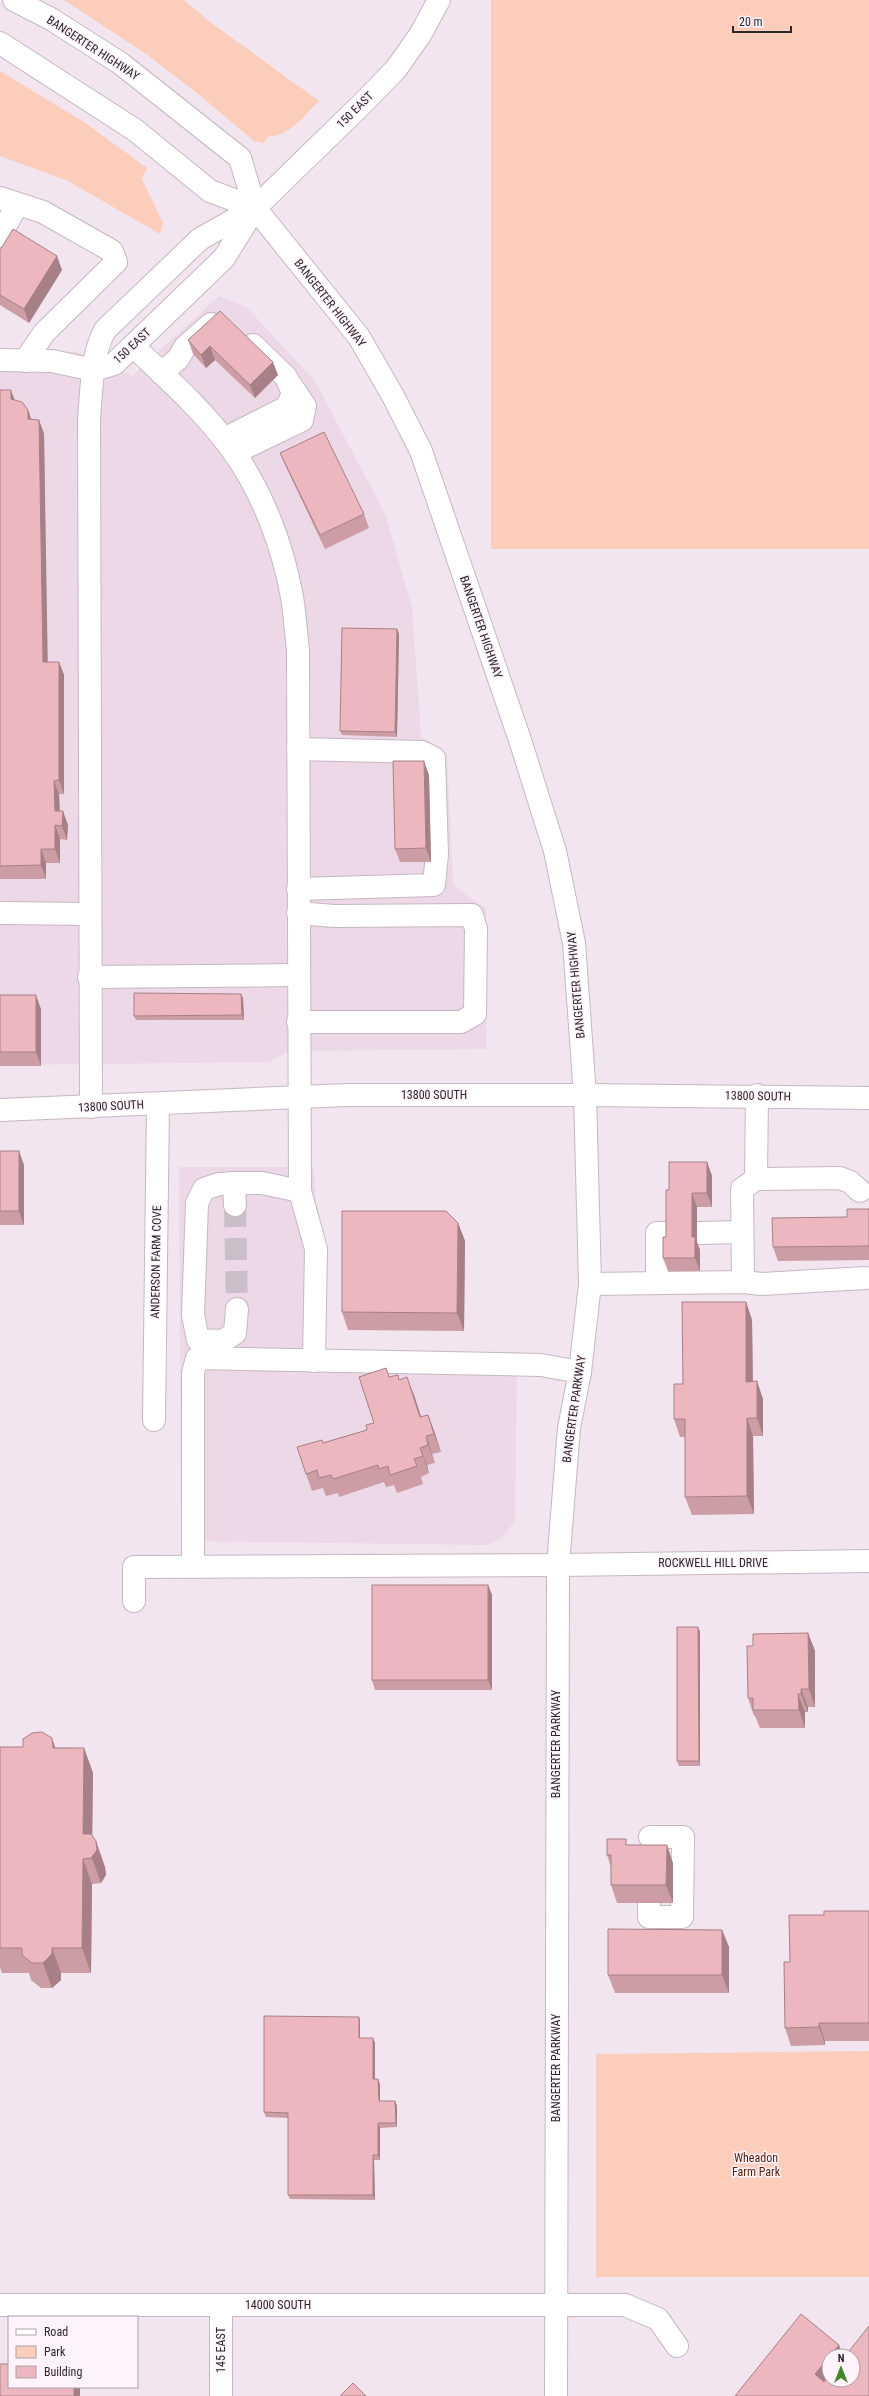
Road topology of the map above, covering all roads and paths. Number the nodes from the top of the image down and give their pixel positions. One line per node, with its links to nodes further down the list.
1 (14, 0): 5 (main road, BANGERTER HIGHWAY)
2 (439, 0): 5 (main road, 150 EAST)
3 (0, 43): 5 (main road)
4 (9, 201): 6 (main road); 9 (main road)
5 (255, 208): 7 (main road, 150 EAST); 10 (main road, 150 EAST); 21 (main road, BANGERTER HIGHWAY)
6 (0, 236)
7 (133, 346): 10 (main road, 150 EAST); 11 (main road)
8 (0, 360): 9 (main road)
9 (25, 361): 10 (main road)
10 (94, 370): 17 (main road)
11 (161, 373): 12 (main road); 12 (main road)
12 (229, 446): 13 (main road)
13 (298, 749): 14 (main road); 14 (main road)
14 (298, 889): 16 (main road)
15 (0, 913): 17 (main road)
16 (298, 913): 18 (main road); 20 (main road)
17 (89, 914): 19 (main road)
18 (298, 975): 19 (main road); 20 (main road)
19 (89, 977): 26 (main road)
20 (298, 1022): 23 (main road)
21 (585, 1094): 22 (main road, 13800 SOUTH); 23 (main road, 13800 SOUTH); 39 (main road, BANGERTER PARKWAY)
22 (757, 1096): 24 (main road, 13800 SOUTH); 28 (main road)
23 (298, 1098): 25 (main road, 13800 SOUTH); 30 (main road)
24 (869, 1098)
25 (158, 1104): 26 (main road, 13800 SOUTH); 44 (main road, ANDERSON FARM COVE)
26 (91, 1107): 27 (main road, 13800 SOUTH)
27 (0, 1110)
28 (756, 1179): 31 (main road); 33 (main road)
29 (234, 1183): 30 (main road); 32 (main road); 41 (main road)
30 (300, 1191): 42 (main road)
31 (860, 1191)
32 (235, 1205)
33 (742, 1232): 35 (main road); 37 (main road)
34 (671, 1233): 38 (main road)
35 (697, 1233)
36 (865, 1278): 37 (main road)
37 (743, 1282): 38 (main road)
38 (657, 1283): 39 (main road)
39 (590, 1284): 43 (main road, BANGERTER PARKWAY)
40 (237, 1309): 41 (main road)
41 (197, 1349): 42 (main road); 47 (main road)
42 (314, 1361): 43 (main road)
43 (580, 1372): 46 (main road, BANGERTER PARKWAY)
44 (154, 1420)
45 (869, 1561): 46 (main road, ROCKWELL HILL DRIVE)
46 (558, 1565): 47 (main road, ROCKWELL HILL DRIVE); 53 (main road, BANGERTER PARKWAY)
47 (193, 1567): 48 (main road, ROCKWELL HILL DRIVE)
48 (134, 1601)
49 (646, 1838): 50 (main road)
50 (649, 1902)
51 (0, 2305): 52 (main road, 14000 SOUTH)
52 (221, 2305): 53 (main road, 14000 SOUTH); 55 (main road, 145 EAST)
53 (556, 2305): 54 (main road, 14000 SOUTH); 56 (main road, BANGERTER PARKWAY)
54 (677, 2346)
55 (221, 2396)
56 (556, 2396)

